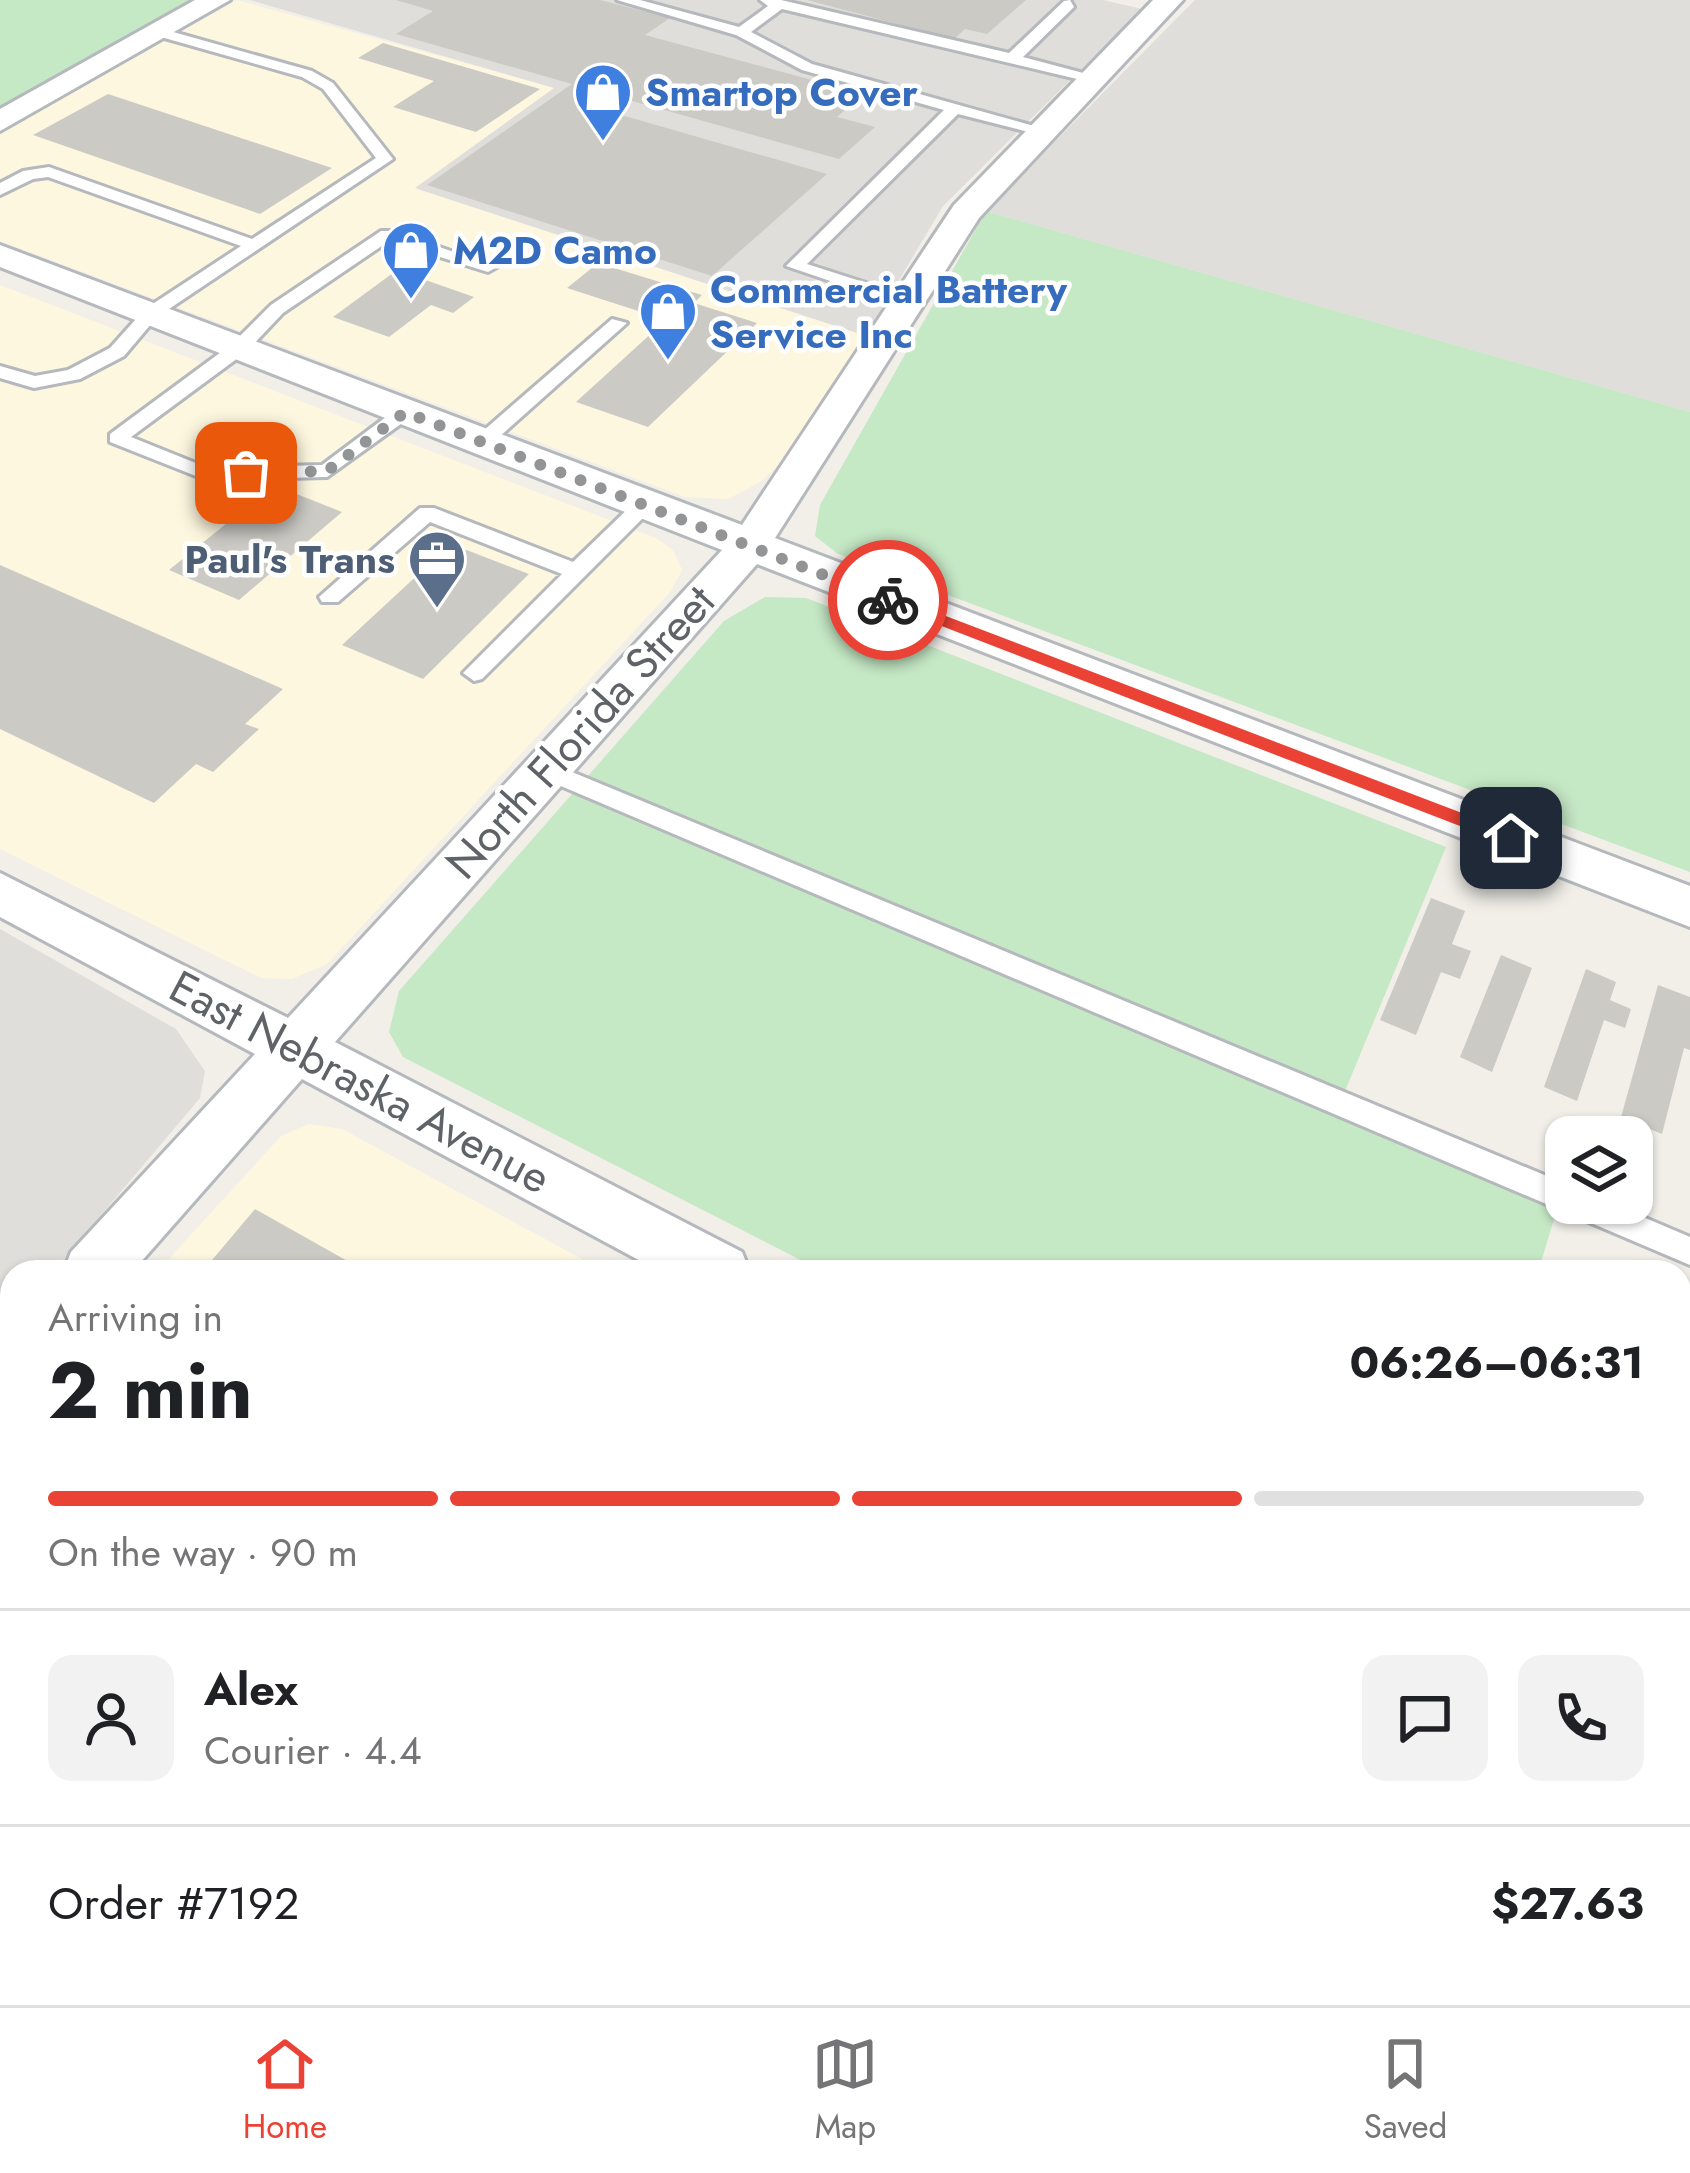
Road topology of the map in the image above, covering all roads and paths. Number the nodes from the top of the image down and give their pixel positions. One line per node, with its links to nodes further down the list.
1 (216, 0): 6 (street)
2 (624, 0): 7 (lane)
3 (1169, 0): 9 (street, North Florida Street)
4 (772, 2): 7 (lane); 8 (lane)
5 (1070, 4): 8 (lane)
6 (159, 32): 11 (street); 14 (lane)
7 (741, 32): 10 (lane)
8 (1012, 59): 9 (lane)
9 (1094, 78): 12 (street, North Florida Street)
10 (955, 108): 12 (lane); 17 (lane)
11 (0, 122)
12 (1044, 130): 17 (street, North Florida Street)
13 (0, 190): 14 (lane)
14 (254, 245): 18 (lane)
15 (0, 255): 18 (street)
16 (488, 267): 20 (lane)
17 (904, 301): 25 (street, North Florida Street)
18 (151, 313): 20 (street); 21 (lane)
19 (618, 322): 23 (lane)
20 (239, 348): 22 (street); 22 (lane)
21 (0, 372)
22 (405, 412): 23 (street)
23 (482, 442): 24 (street)
24 (644, 506): 25 (street); 26 (lane)
25 (749, 546): 29 (street, North Florida Street); 31 (street)
26 (575, 571): 27 (lane); 28 (lane)
27 (330, 597)
28 (474, 673)
29 (543, 769): 32 (street, North Florida Street); 33 (lane)
30 (0, 893): 32 (street, East Nebraska Avenue)
31 (1690, 908)
32 (296, 1047): 36 (street, North Florida Street); 37 (street, East Nebraska Avenue)
33 (1545, 1189)
34 (1626, 1224): 35 (lane)
35 (1690, 1251)
36 (104, 1260)
37 (697, 1260)

